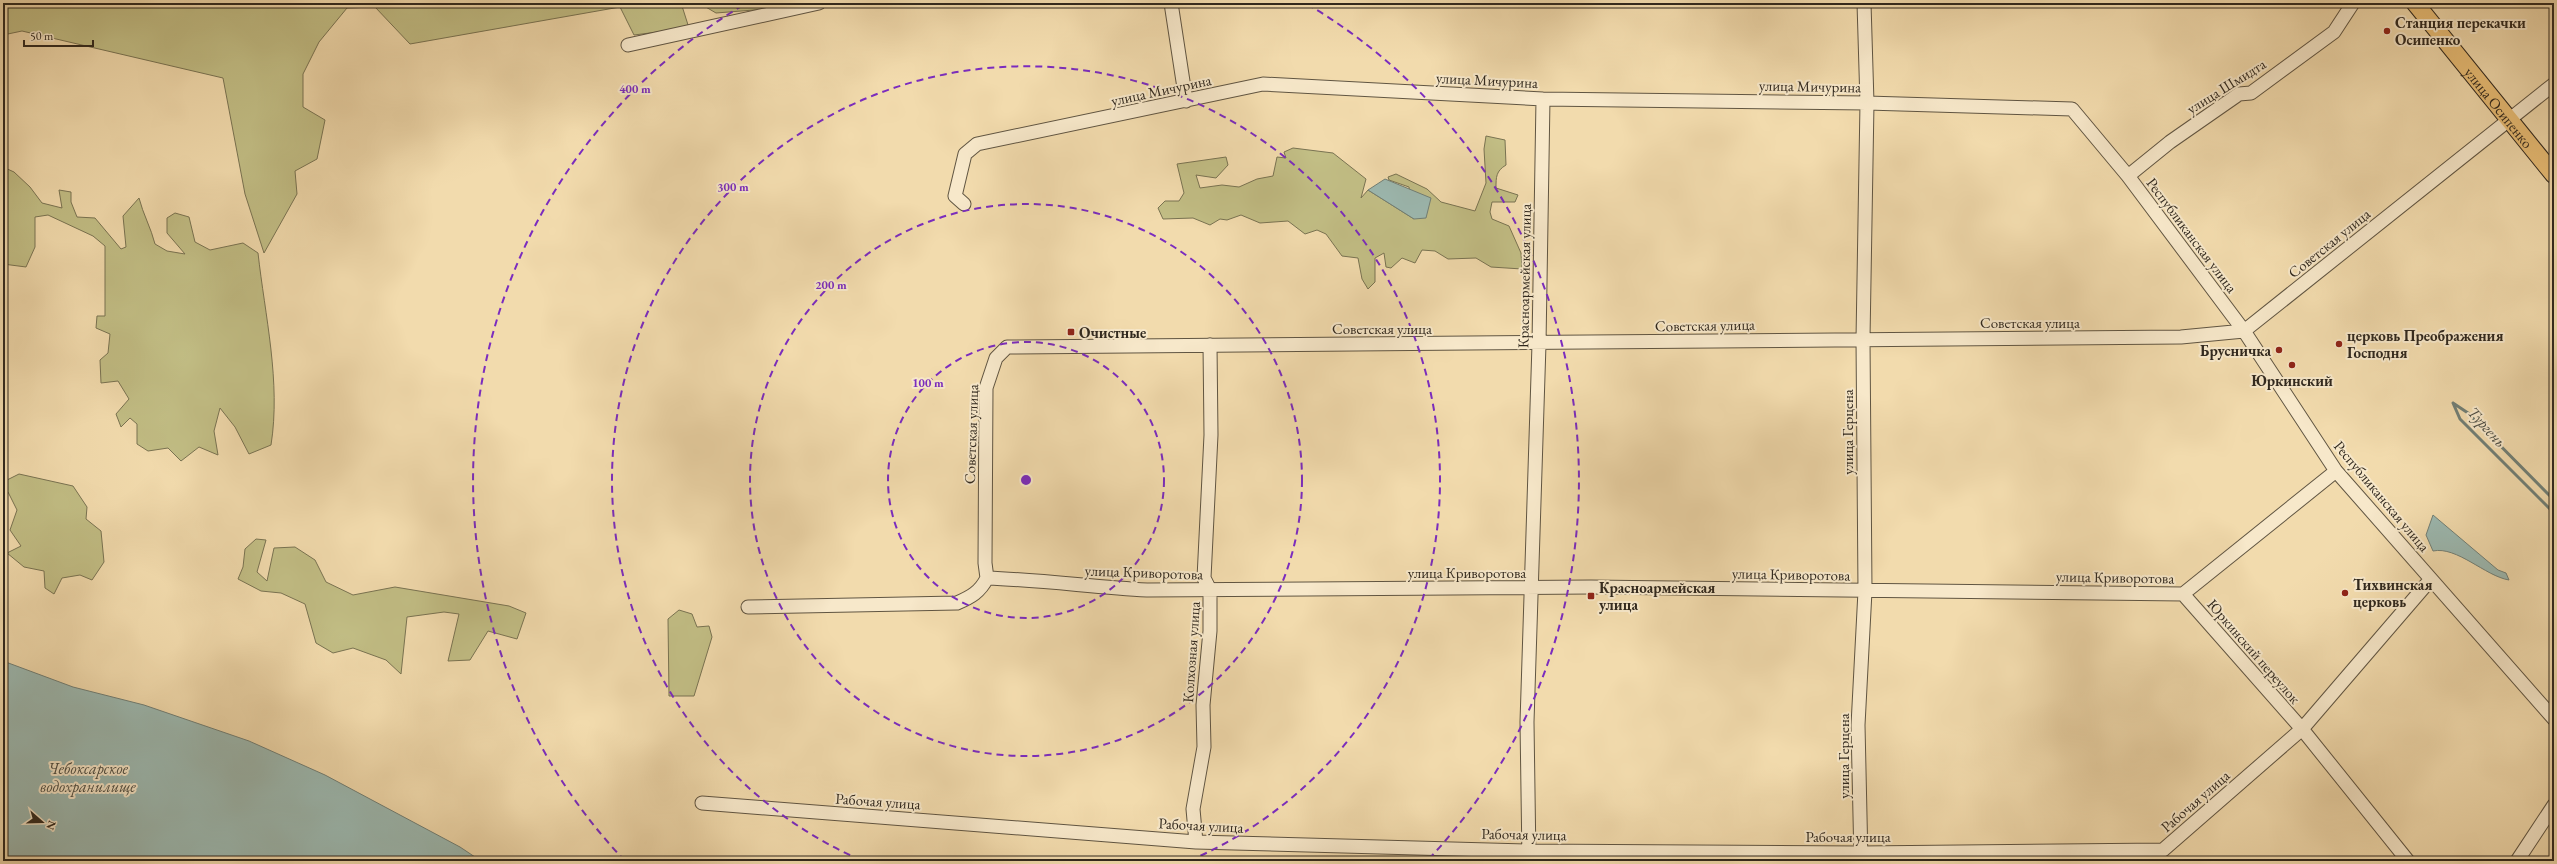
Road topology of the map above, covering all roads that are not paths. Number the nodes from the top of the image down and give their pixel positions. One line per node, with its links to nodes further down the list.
1 (819, 3): 6 (street)
2 (1171, 3): 9 (street)
3 (1864, 3): 10 (street, улица Герцена)
4 (2353, 3): 14 (street, улица Шмидта)
5 (2415, 3): 12 (main road, улица Осипенко)
6 (628, 45)
7 (2554, 84): 12 (street, Советская улица)
8 (1543, 99): 9 (street, улица Мичурина); 10 (street, улица Мичурина); 18 (street, Красноармейская улица)
9 (1186, 101): 15 (street, улица Мичурина)
10 (1867, 103): 11 (street, улица Мичурина); 17 (street, улица Герцена)
11 (2072, 109): 14 (street, Республиканская улица)
12 (2508, 119): 13 (main road, улица Осипенко); 16 (street, Советская улица)
13 (2554, 175)
14 (2128, 176): 16 (street, Республиканская улица)
15 (964, 204)
16 (2244, 331): 17 (street, Советская улица); 20 (street, Республиканская улица)
17 (1863, 339): 18 (street, Советская улица); 25 (street, улица Герцена)
18 (1539, 344): 19 (street, Советская улица); 23 (street, Красноармейская улица)
19 (1210, 345): 21 (street, Советская улица); 24 (street, Колхозная улица)
20 (2336, 471): 22 (street, Республиканская улица); 26 (street, улица Криворотова)
21 (987, 578): 24 (street, улица Криворотова); 27 (street)
22 (2431, 579): 28 (street, Республиканская улица); 29 (street, Юркинский переулок)
23 (1531, 587): 24 (street, улица Криворотова); 25 (street, улица Криворотова); 33 (street, Красноармейская улица)
24 (1210, 590): 32 (street, Колхозная улица)
25 (1865, 591): 26 (street, улица Криворотова); 34 (street, улица Герцена)
26 (2183, 594): 29 (street, Юркинский переулок)
27 (748, 607)
28 (2554, 719)
29 (2302, 729): 34 (street, Рабочая улица); 35 (street, Юркинский переулок)
30 (702, 803): 32 (street, Рабочая улица)
31 (2554, 805): 36 (street)
32 (1196, 842): 33 (street, Рабочая улица)
33 (1529, 856): 34 (street, Рабочая улица)
34 (1861, 857)
35 (2408, 861)
36 (2517, 861)

